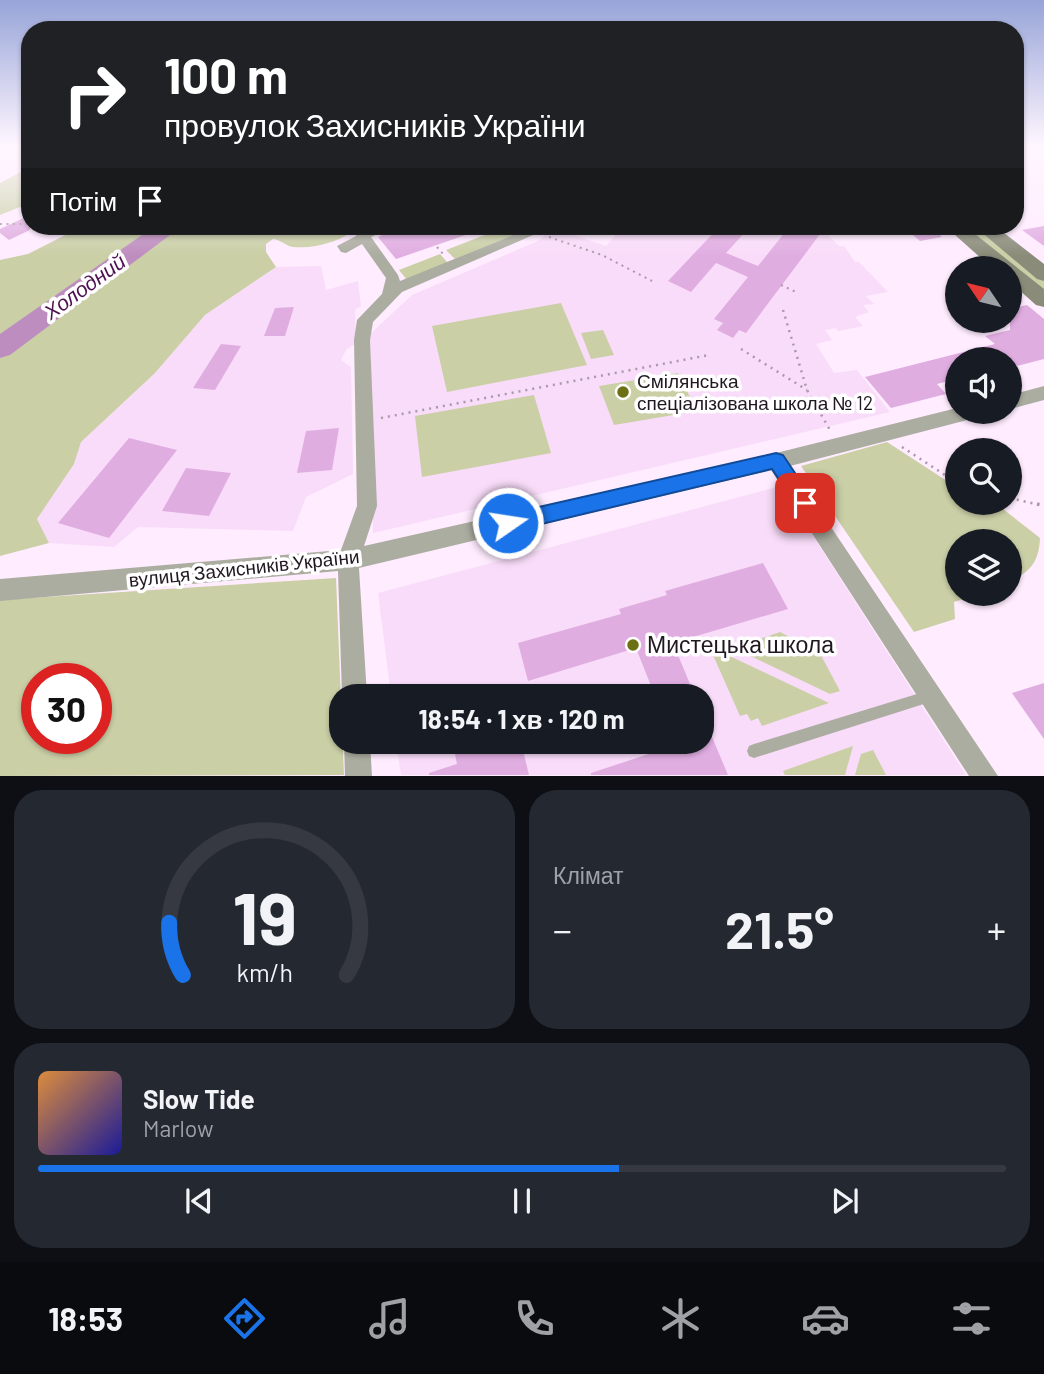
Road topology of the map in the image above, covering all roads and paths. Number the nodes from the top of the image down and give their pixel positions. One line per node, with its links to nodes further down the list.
1 (0, 224): 2 (path)
2 (21, 224)
3 (362, 235): 14 (street)
4 (521, 235): 14 (street)
5 (550, 235): 10 (path)
6 (965, 235): 8 (main road)
7 (994, 235): 9 (main road)
8 (990, 256)
9 (1044, 274)
10 (652, 281)
11 (1022, 281): 15 (main road)
12 (781, 285): 13 (path)
13 (796, 292)
14 (388, 296): 23 (street)
15 (1044, 300)
16 (783, 310): 19 (path)
17 (741, 349): 19 (path)
18 (709, 355): 23 (path)
19 (807, 390): 24 (path)
20 (1044, 393): 21 (street)
21 (1022, 399)
22 (945, 418): 25 (street, вулиця Захисників України)
23 (364, 421): 30 (street)
24 (827, 426)
25 (882, 433): 26 (street, вулиця Захисників України); 27 (path)
26 (776, 461): 30 (street, вулиця Захисників України); 33 (street)
27 (945, 475)
28 (1022, 501): 29 (path)
29 (1044, 506)
30 (348, 560): 31 (street, вулиця Захисників України); 32 (street)
31 (0, 590)
32 (354, 684)
33 (932, 695): 34 (lane); 37 (street)
34 (754, 751)
35 (358, 754): 36 (street)
36 (359, 775)
37 (985, 775)

